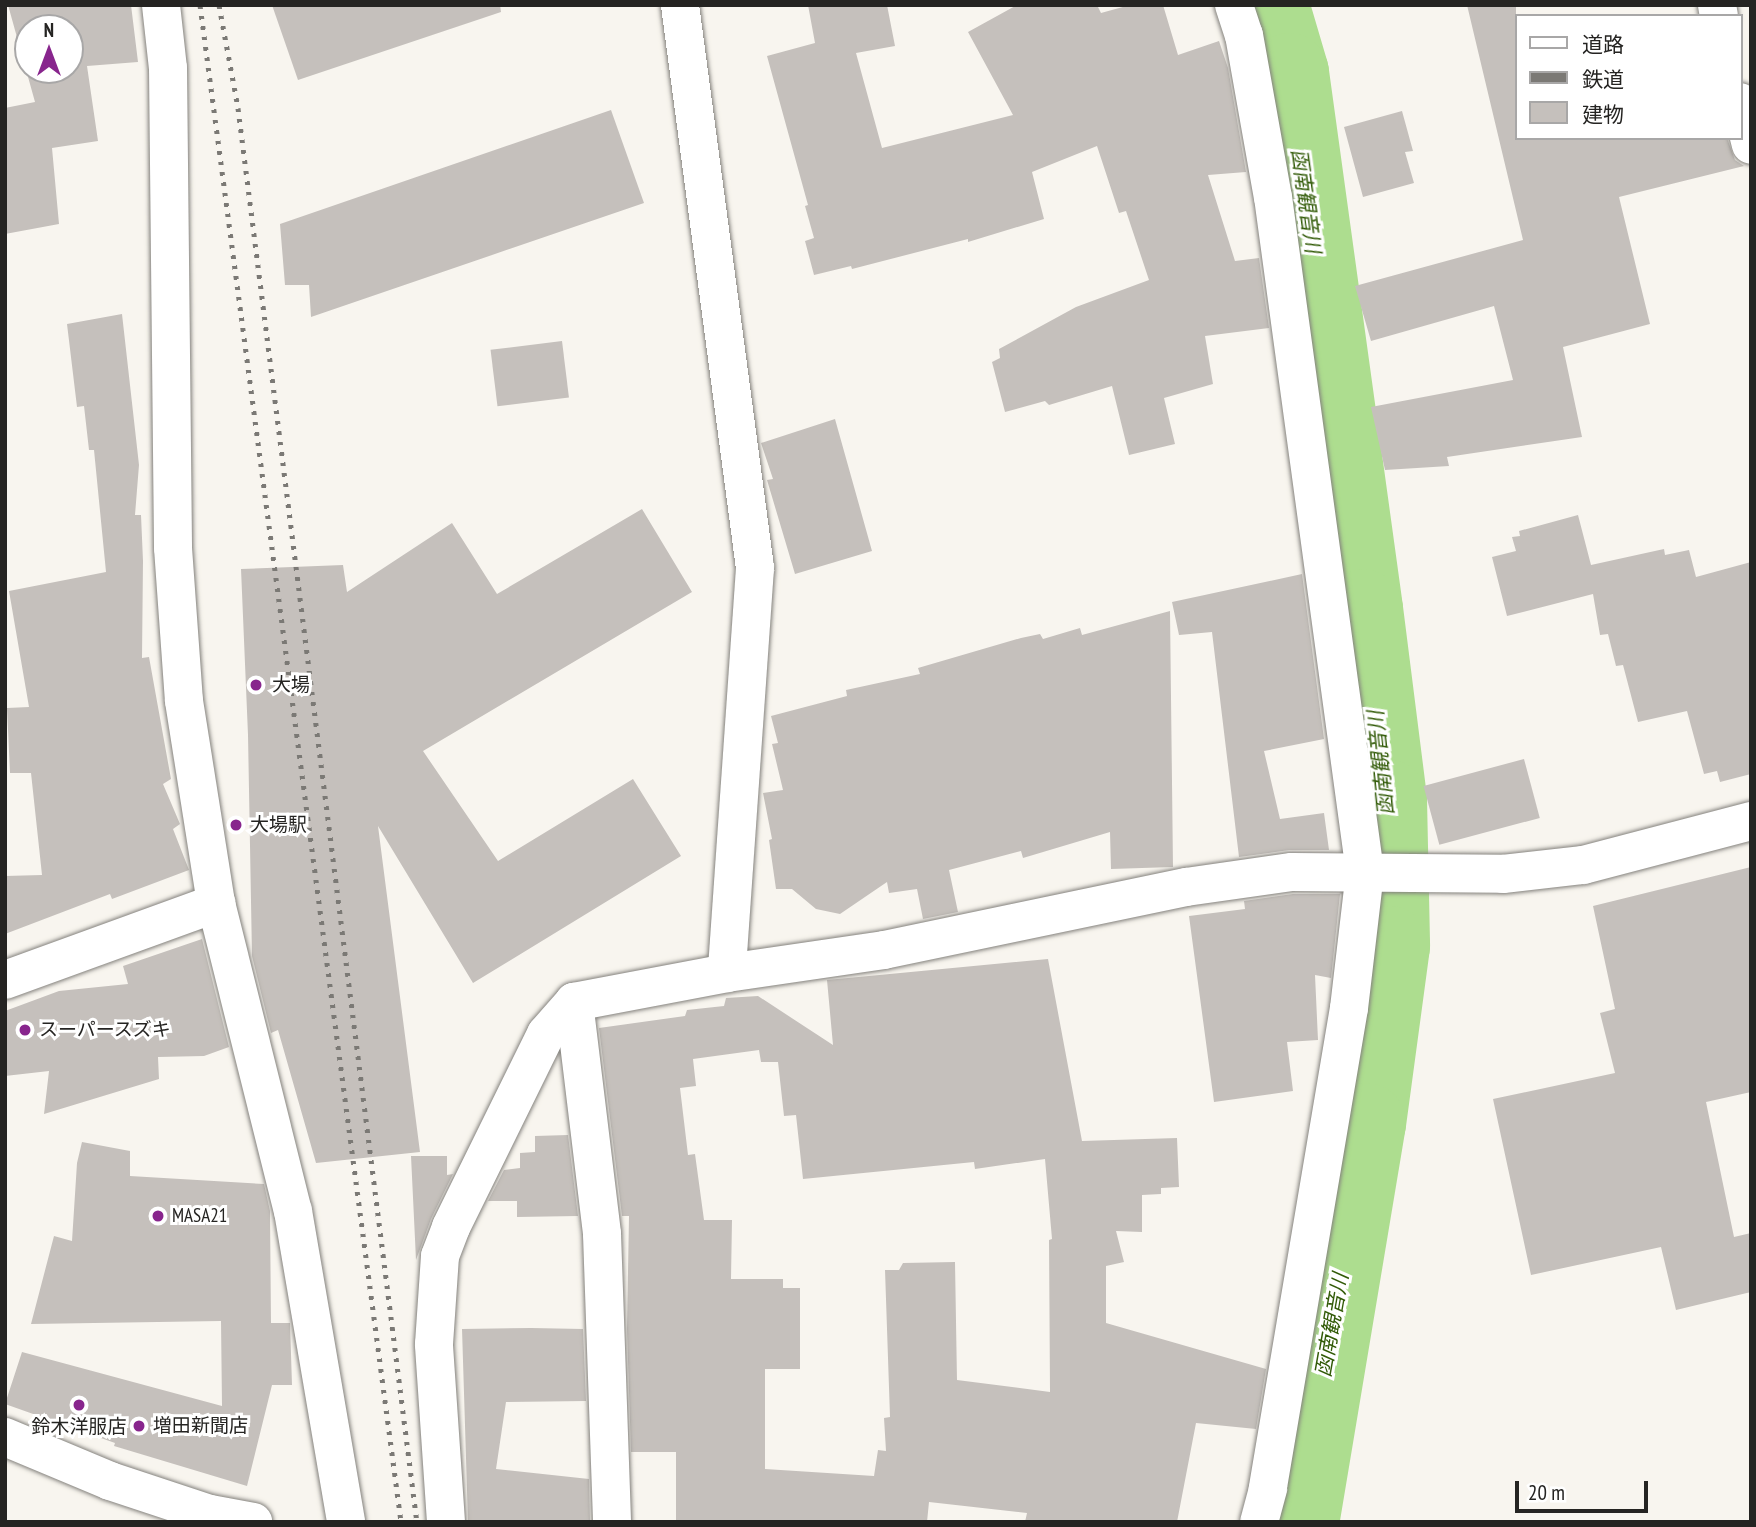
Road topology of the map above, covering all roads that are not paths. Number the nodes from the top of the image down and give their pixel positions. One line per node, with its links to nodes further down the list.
1 (161, 5): 8 (street)
2 (680, 5): 9 (street)
3 (1234, 5): 7 (street)
4 (1742, 110): 5 (street)
5 (1751, 145)
6 (1751, 821): 7 (street)
7 (1365, 872): 9 (street); 17 (street)
8 (216, 903): 10 (street); 14 (street)
9 (727, 973): 11 (street)
10 (5, 980)
11 (574, 1002): 15 (street); 16 (street)
12 (5, 1437): 13 (street)
13 (253, 1522)
14 (346, 1522)
15 (446, 1522)
16 (612, 1522)
17 (1259, 1522)

